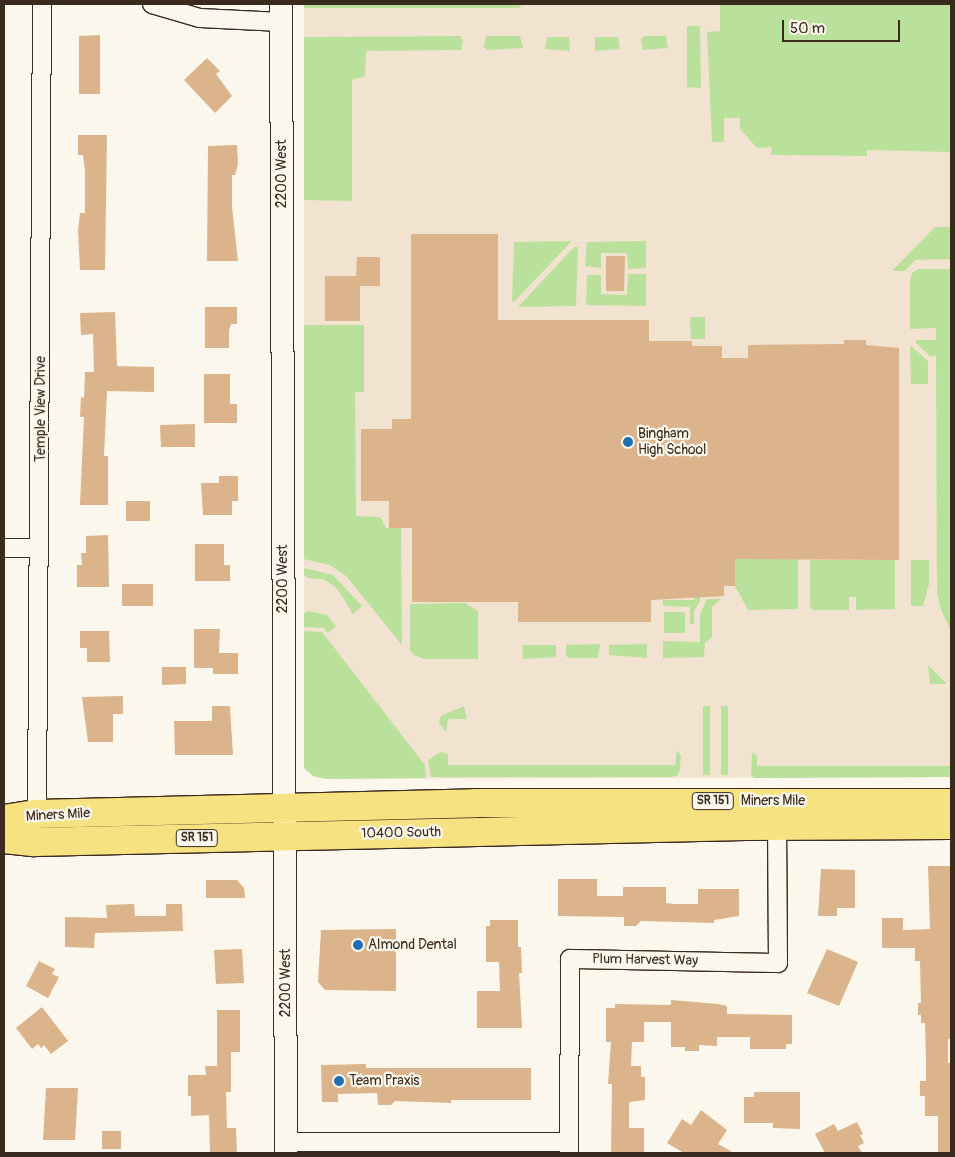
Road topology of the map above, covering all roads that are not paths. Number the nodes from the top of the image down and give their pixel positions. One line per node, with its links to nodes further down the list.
1 (42, 4): 5 (street, Temple View Drive)
2 (152, 4): 3 (street)
3 (281, 13): 8 (street, 2200 West)
4 (4, 548): 5 (street)
5 (39, 548): 10 (street, Temple View Drive)
6 (951, 802): 7 (main road, Miners Mile / SR 151)
7 (476, 803): 8 (main road, 10400 South / SR 151)
8 (285, 807): 9 (main road, 10400 South / SR 151); 15 (street, 2200 West)
9 (113, 812): 10 (main road, Miners Mile / SR 151)
10 (37, 814): 11 (main road, Miners Mile / SR 151)
11 (4, 819)
12 (777, 826): 13 (main road, Miners Mile / SR 151); 14 (main road, Miners Mile / SR 151); 18 (street, Plum Harvest Way)
13 (951, 826)
14 (693, 827): 15 (main road, 10400 South / SR 151)
15 (285, 837): 16 (main road, 10400 South / SR 151); 17 (street, 2200 West)
16 (4, 839)
17 (286, 1148): 18 (street)
18 (569, 1148)

